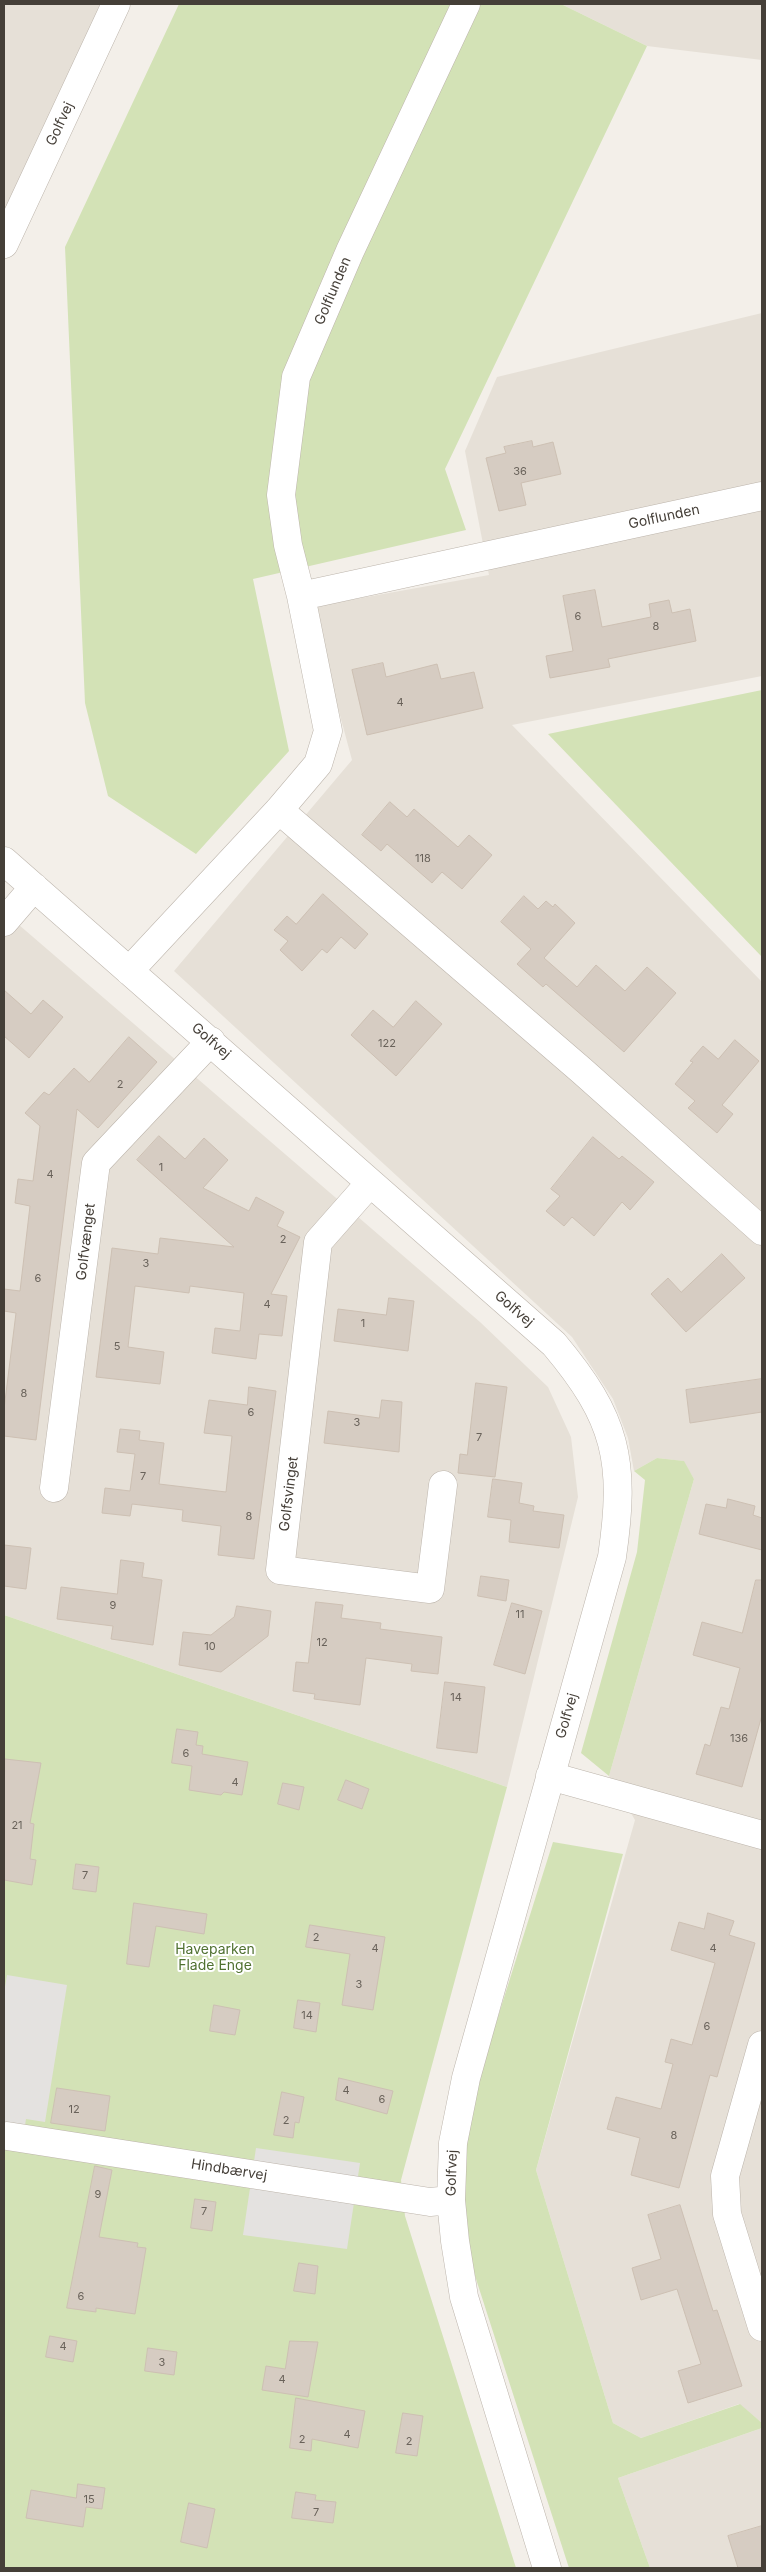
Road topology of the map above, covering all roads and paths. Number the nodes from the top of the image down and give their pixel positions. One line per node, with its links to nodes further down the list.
1 (116, 4): 3 (street, Golfvej)
2 (466, 4): 5 (street, Golflunden)
3 (4, 244)
4 (762, 496): 5 (street, Golflunden)
5 (302, 596): 6 (street, Golflunden)
6 (279, 810): 10 (street); 13 (street)
7 (4, 861): 8 (street, Golfvej)
8 (34, 887): 9 (street); 10 (street, Golfvej)
9 (4, 922)
10 (129, 971): 11 (street, Golfvej)
11 (211, 1040): 12 (street, Golfvej); 15 (street, Golfvænget)
12 (370, 1183): 14 (street, Golfsvinget); 16 (street, Golfvej)
13 (762, 1231)
14 (442, 1485)
15 (54, 1488)
16 (550, 1776): 17 (street); 20 (street, Golfvej)
17 (762, 1835)
18 (762, 2045): 21 (street)
19 (7, 2136): 20 (street, Hindbærvej)
20 (451, 2200): 22 (street, Golfvej)
21 (762, 2327)
22 (547, 2568)

